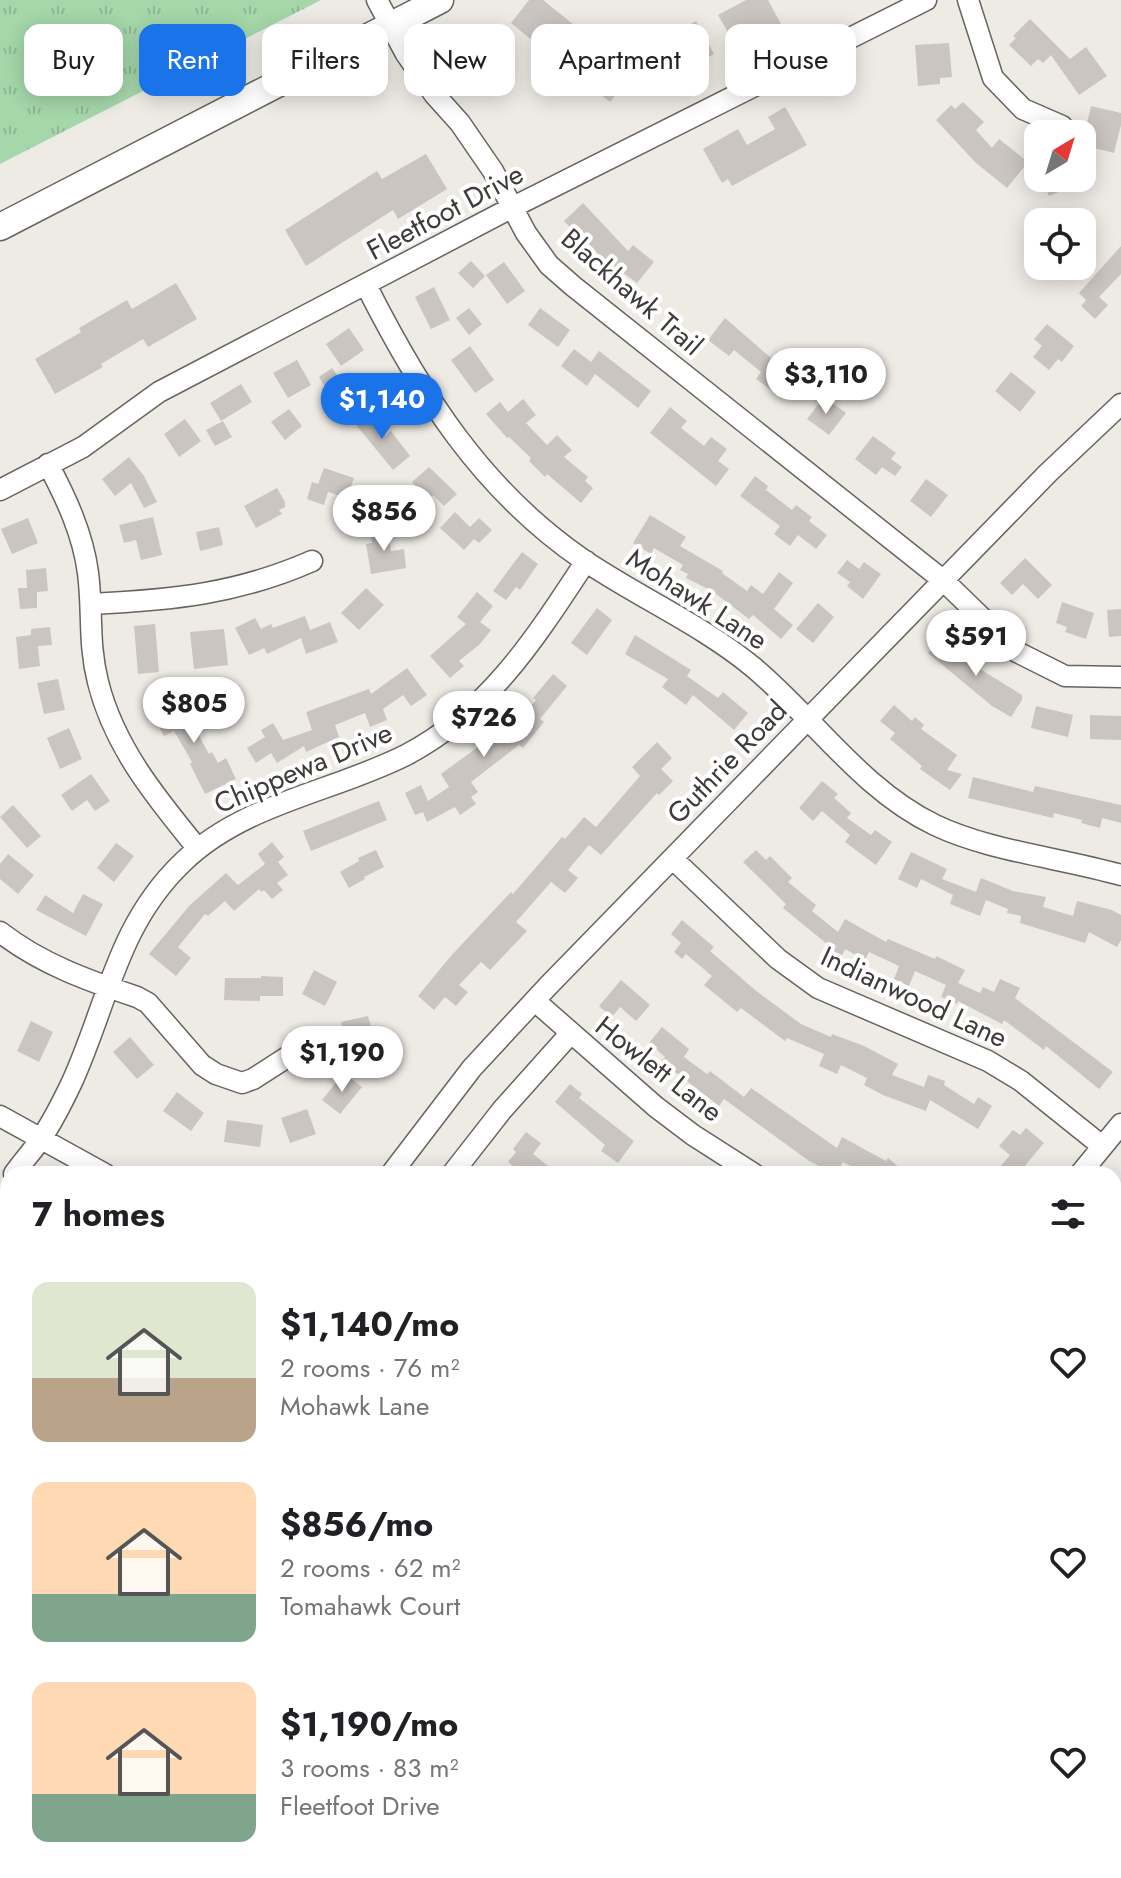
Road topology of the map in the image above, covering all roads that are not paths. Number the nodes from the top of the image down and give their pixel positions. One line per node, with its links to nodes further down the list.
1 (377, 0): 5 (street, Blackhawk Trail)
2 (440, 0): 5 (main road)
3 (926, 0): 7 (street, Fleetfoot Drive)
4 (968, 0): 6 (street)
5 (390, 25): 7 (street, Blackhawk Trail); 8 (main road)
6 (1048, 120)
7 (513, 207): 9 (street, Fleetfoot Drive); 15 (street, Blackhawk Trail)
8 (0, 227)
9 (366, 285): 11 (street, Fleetfoot Drive); 14 (street, Mohawk Lane)
10 (1121, 404): 15 (street, Guthrie Road)
11 (48, 464): 12 (street, Fleetfoot Drive); 16 (street)
12 (0, 490)
13 (312, 561): 16 (street)
14 (586, 561): 18 (street, Mohawk Lane); 19 (street, Chippewa Drive)
15 (944, 581): 17 (street, Blackhawk Trail); 18 (street, Guthrie Road)
16 (91, 604): 19 (street)
17 (1121, 677)
18 (807, 720): 20 (street, Guthrie Road); 21 (street, Mohawk Lane)
19 (198, 849): 23 (street, Chippewa Drive)
20 (673, 859): 24 (street, Guthrie Road); 30 (street, Indianwood Lane)
21 (1121, 875)
22 (0, 932): 23 (street)
23 (108, 987): 26 (street); 29 (street, Chippewa Drive)
24 (535, 1001): 25 (street, Howlett Lane); 33 (street, Guthrie Road)
25 (570, 1034): 34 (street); 35 (street, Howlett Lane)
26 (292, 1054)
27 (0, 1116): 29 (street)
28 (1121, 1124): 30 (street)
29 (41, 1139): 31 (street, Chippewa Drive); 32 (street)
30 (1102, 1146): 36 (street)
31 (20, 1166)
32 (90, 1166)
33 (397, 1166)
34 (458, 1166)
35 (741, 1166)
36 (1086, 1166)

